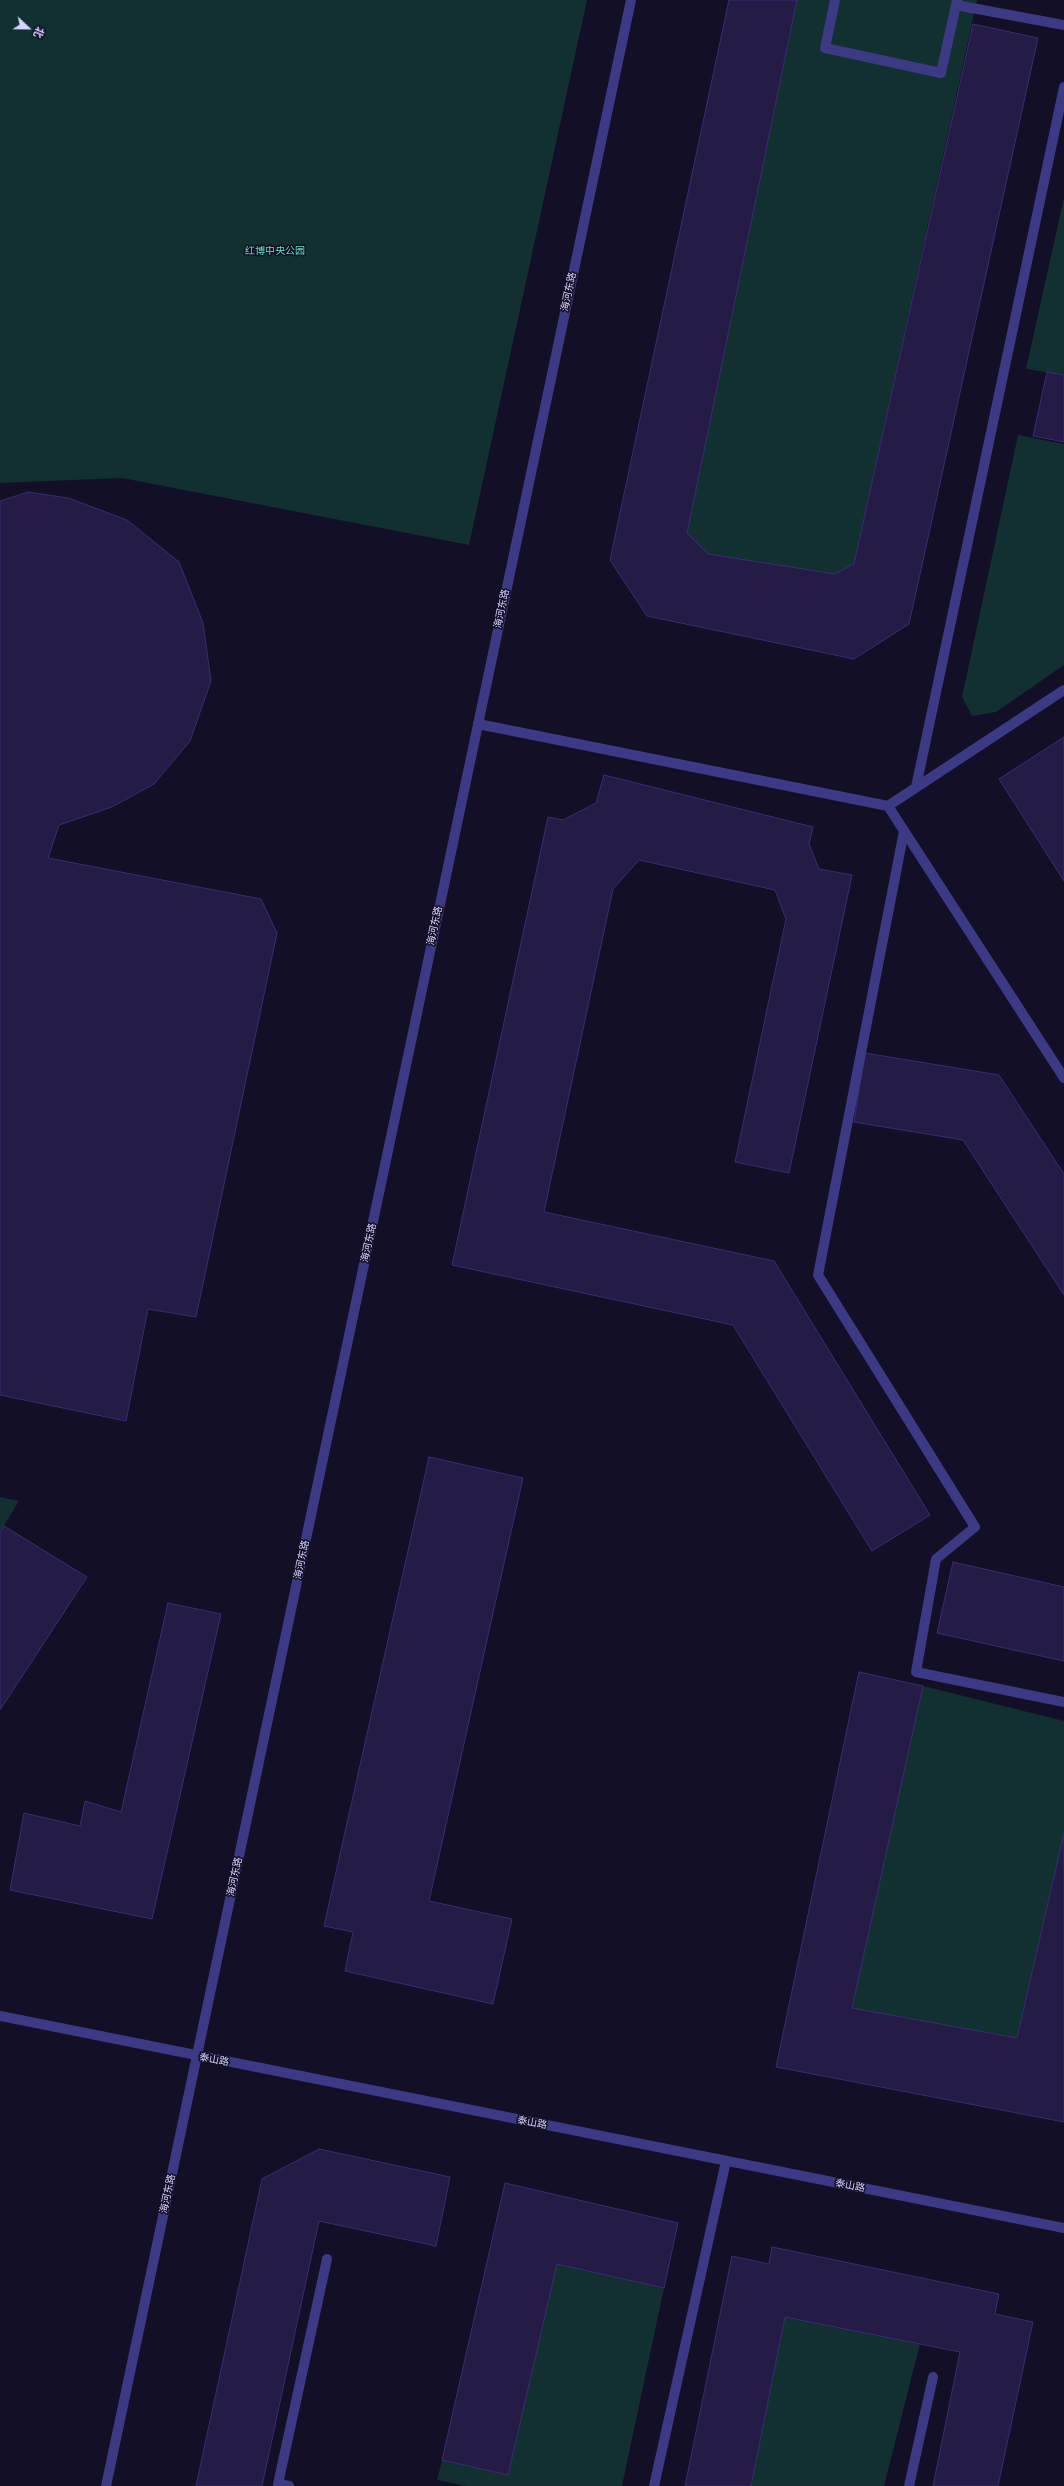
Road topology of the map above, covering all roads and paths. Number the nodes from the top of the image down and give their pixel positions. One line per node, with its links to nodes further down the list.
1 (631, 0): 7 (street, 海河东路)
2 (835, 0): 3 (street)
3 (957, 3): 4 (street)
4 (1064, 24)
5 (1064, 86): 8 (street)
6 (1064, 690): 8 (street)
7 (478, 724): 9 (street); 14 (street, 海河东路)
8 (916, 787): 9 (street)
9 (888, 806): 10 (street)
10 (904, 831): 11 (street); 12 (street)
11 (1064, 1078)
12 (1064, 1702)
13 (0, 2016): 14 (street, 泰山路)
14 (197, 2057): 15 (street, 泰山路); 19 (street, 海河东路)
15 (726, 2161): 16 (street, 泰山路); 21 (street)
16 (1064, 2228)
17 (327, 2259): 20 (street)
18 (933, 2377): 22 (street)
19 (106, 2486)
20 (289, 2486)
21 (654, 2486)
22 (909, 2486)

